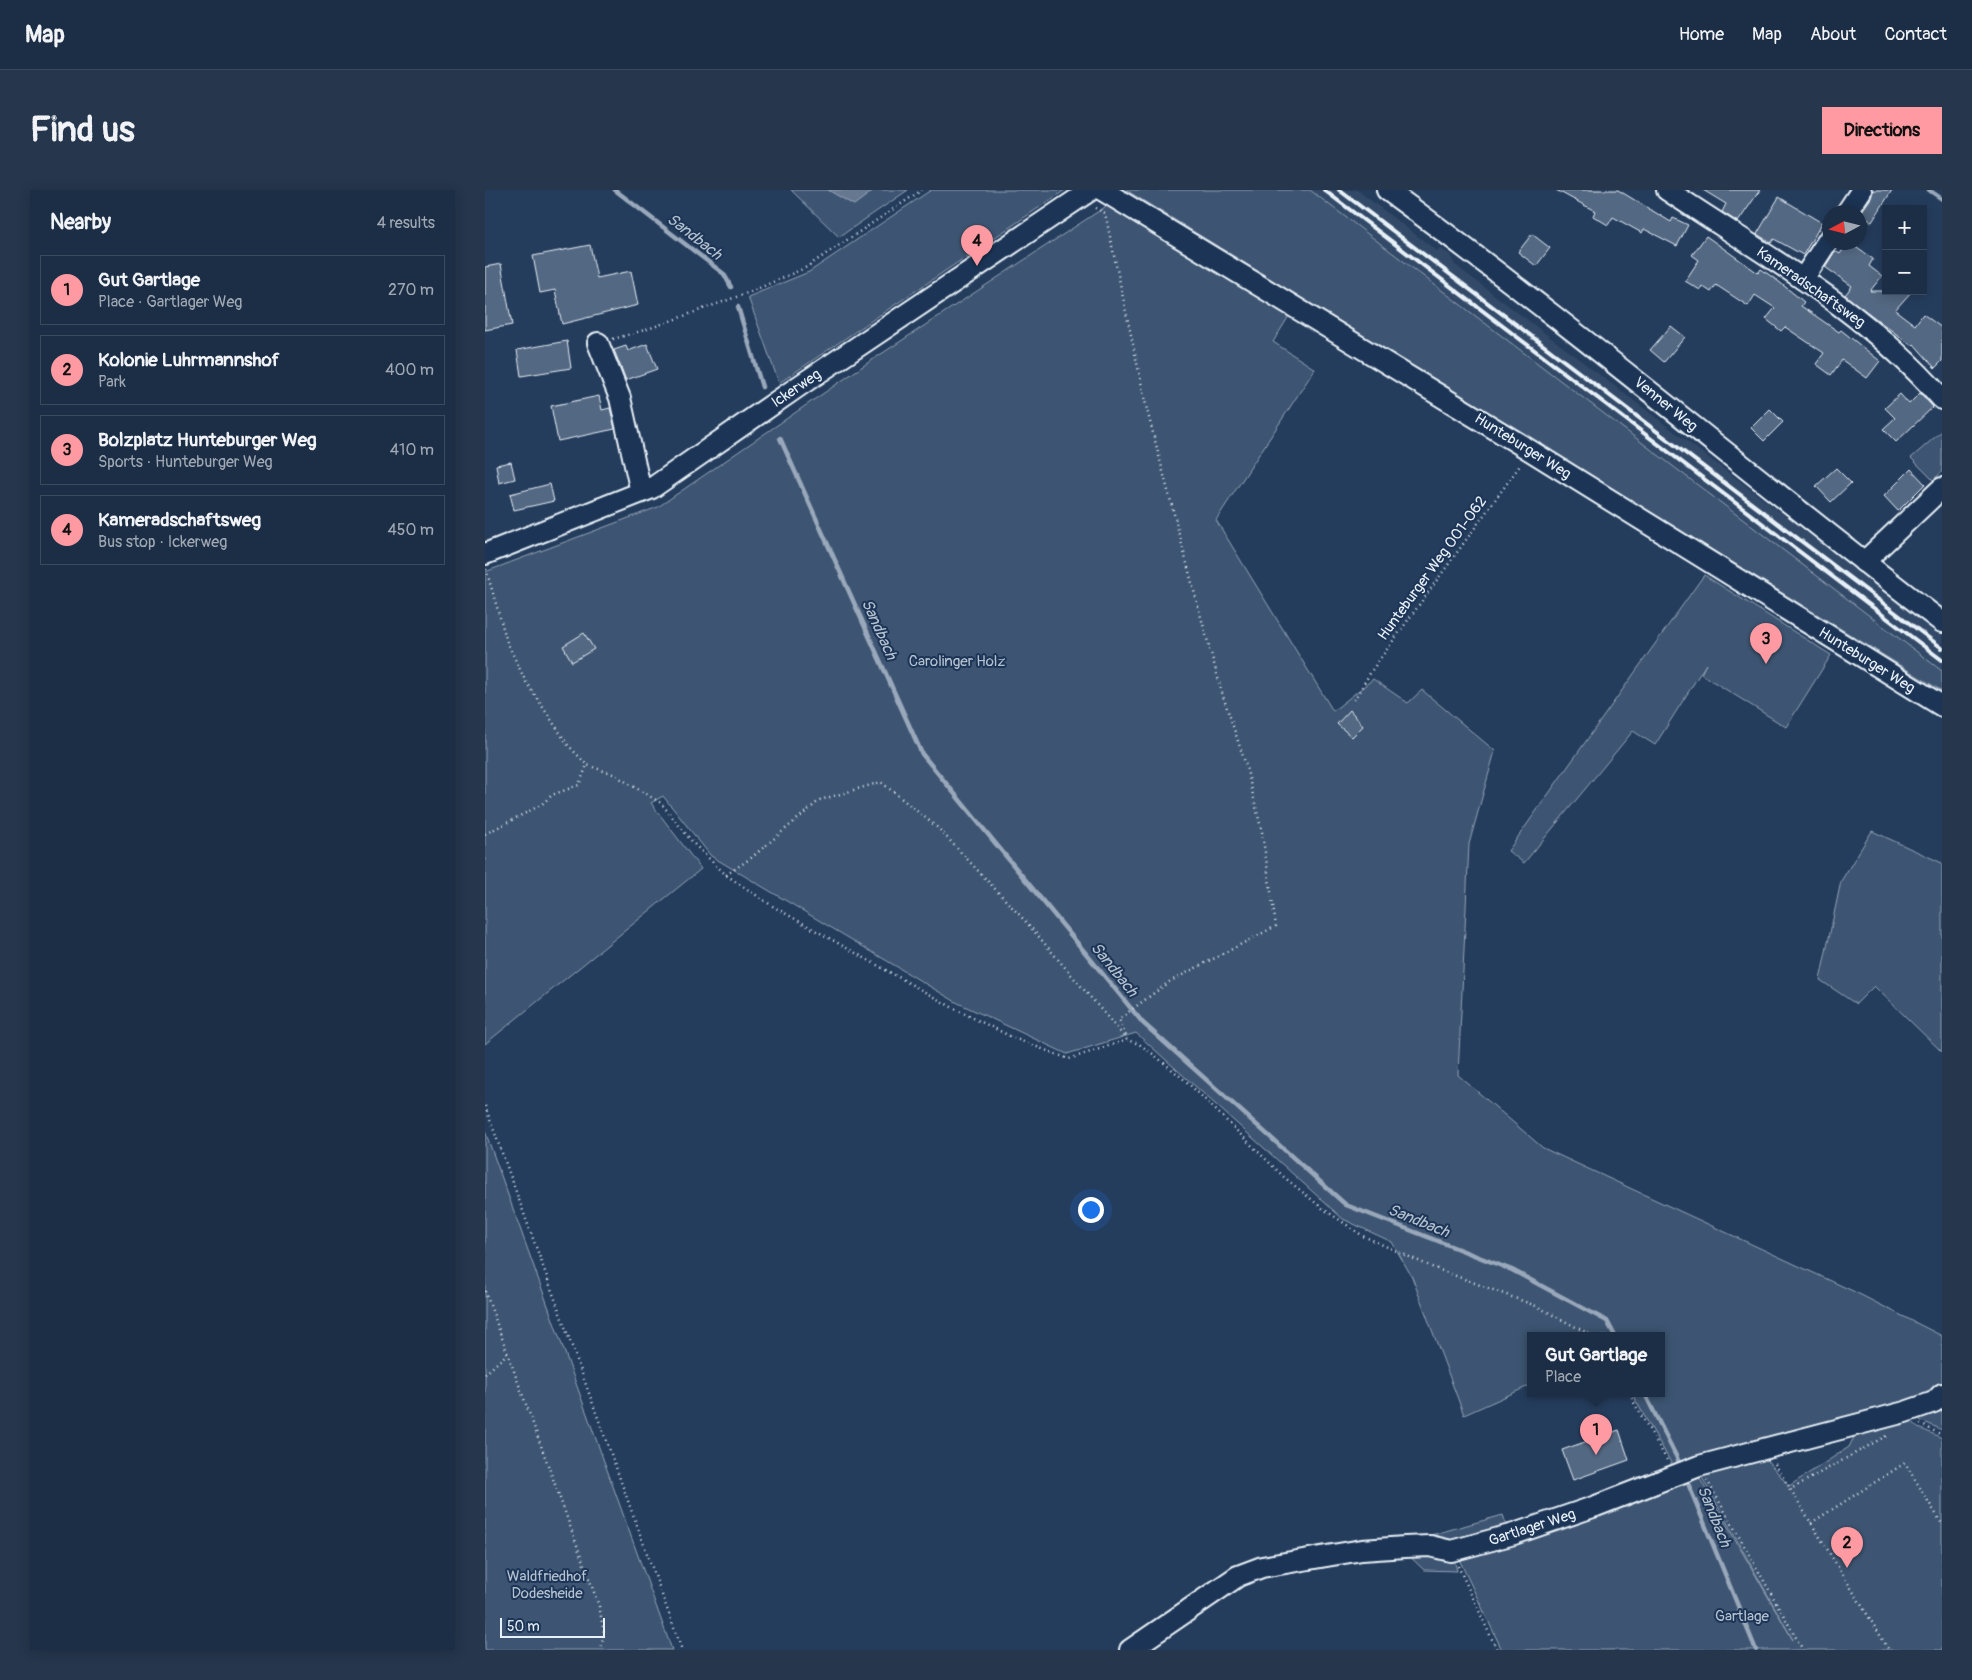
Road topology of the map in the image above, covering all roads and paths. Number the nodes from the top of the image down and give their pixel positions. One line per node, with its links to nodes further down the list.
1 (922, 190): 9 (path)
2 (1387, 190): 15 (street, Venner Weg)
3 (1667, 190): 8 (street, Kameradschaftsweg)
4 (1861, 191): 6 (street)
5 (1095, 196): 11 (street, Hunteburger Weg); 13 (street, Ickerweg); 23 (path)
6 (1852, 205)
7 (1822, 250): 8 (street)
8 (1803, 279): 10 (street, Kameradschaftsweg)
9 (598, 343): 13 (street)
10 (1942, 399)
11 (1531, 451): 18 (path, Hunteburger Weg 001-062); 19 (street, Hunteburger Weg)
12 (1942, 488): 15 (street)
13 (641, 492): 14 (street, Ickerweg)
14 (485, 554)
15 (1863, 562): 17 (street, Venner Weg)
16 (485, 564): 20 (path)
17 (1942, 622)
18 (1354, 700)
19 (1942, 706)
20 (587, 765): 21 (path); 22 (path)
21 (485, 834)
22 (726, 875): 23 (path); 23 (path)
23 (1127, 1040): 26 (path)
24 (485, 1106): 39 (path)
25 (485, 1292): 27 (path)
26 (1585, 1332)
27 (507, 1354): 28 (path); 38 (path)
28 (485, 1374)
29 (1942, 1394): 32 (street, Gartlager Weg)
30 (1631, 1397): 33 (path)
31 (1891, 1433): 34 (path)
32 (1769, 1448): 33 (street, Gartlager Weg); 34 (path)
33 (1689, 1469): 37 (street, Gartlager Weg); 42 (path)
34 (1789, 1490): 35 (path)
35 (1811, 1523): 36 (path); 43 (path)
36 (1942, 1524)
37 (1451, 1551): 40 (street, Gartlager Weg); 41 (path)
38 (601, 1650)
39 (682, 1650)
40 (1129, 1650)
41 (1497, 1650)
42 (1803, 1650)
43 (1889, 1650)

